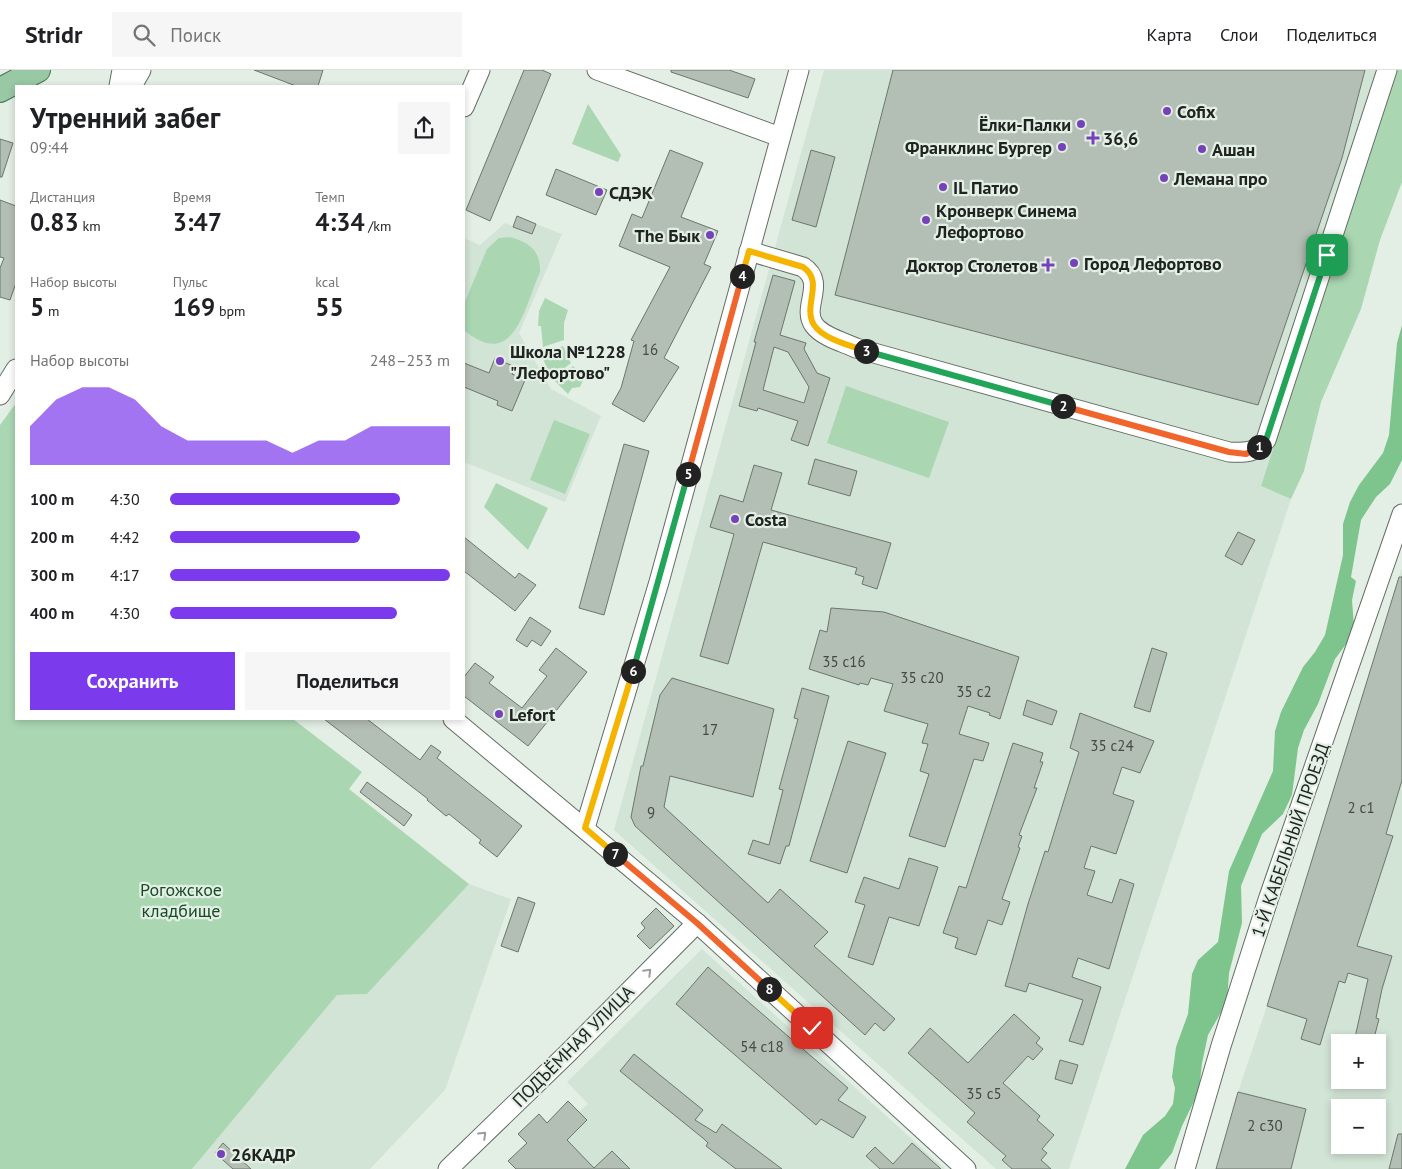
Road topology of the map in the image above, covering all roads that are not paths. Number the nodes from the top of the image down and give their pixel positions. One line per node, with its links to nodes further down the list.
1 (38, 70): 10 (main road)
2 (122, 70): 8 (street)
3 (141, 70): 9 (street)
4 (480, 70): 11 (street)
5 (597, 70): 12 (street)
6 (798, 70): 12 (street)
7 (1388, 70): 13 (street)
8 (120, 85)
9 (133, 85)
10 (0, 90)
11 (465, 105)
12 (780, 137): 13 (street)
13 (749, 251): 18 (street)
14 (15, 371): 15 (street)
15 (0, 395)
16 (1402, 514): 22 (street, 1-Й КАБЕЛЬНЫЙ ПРОЕЗД)
17 (455, 720): 18 (street)
18 (585, 828): 19 (street)
19 (697, 923): 20 (street, ПОДЪЁМНАЯ УЛИЦА, one-way to 19); 21 (street)
20 (448, 1169)
21 (966, 1169)
22 (1185, 1169)

